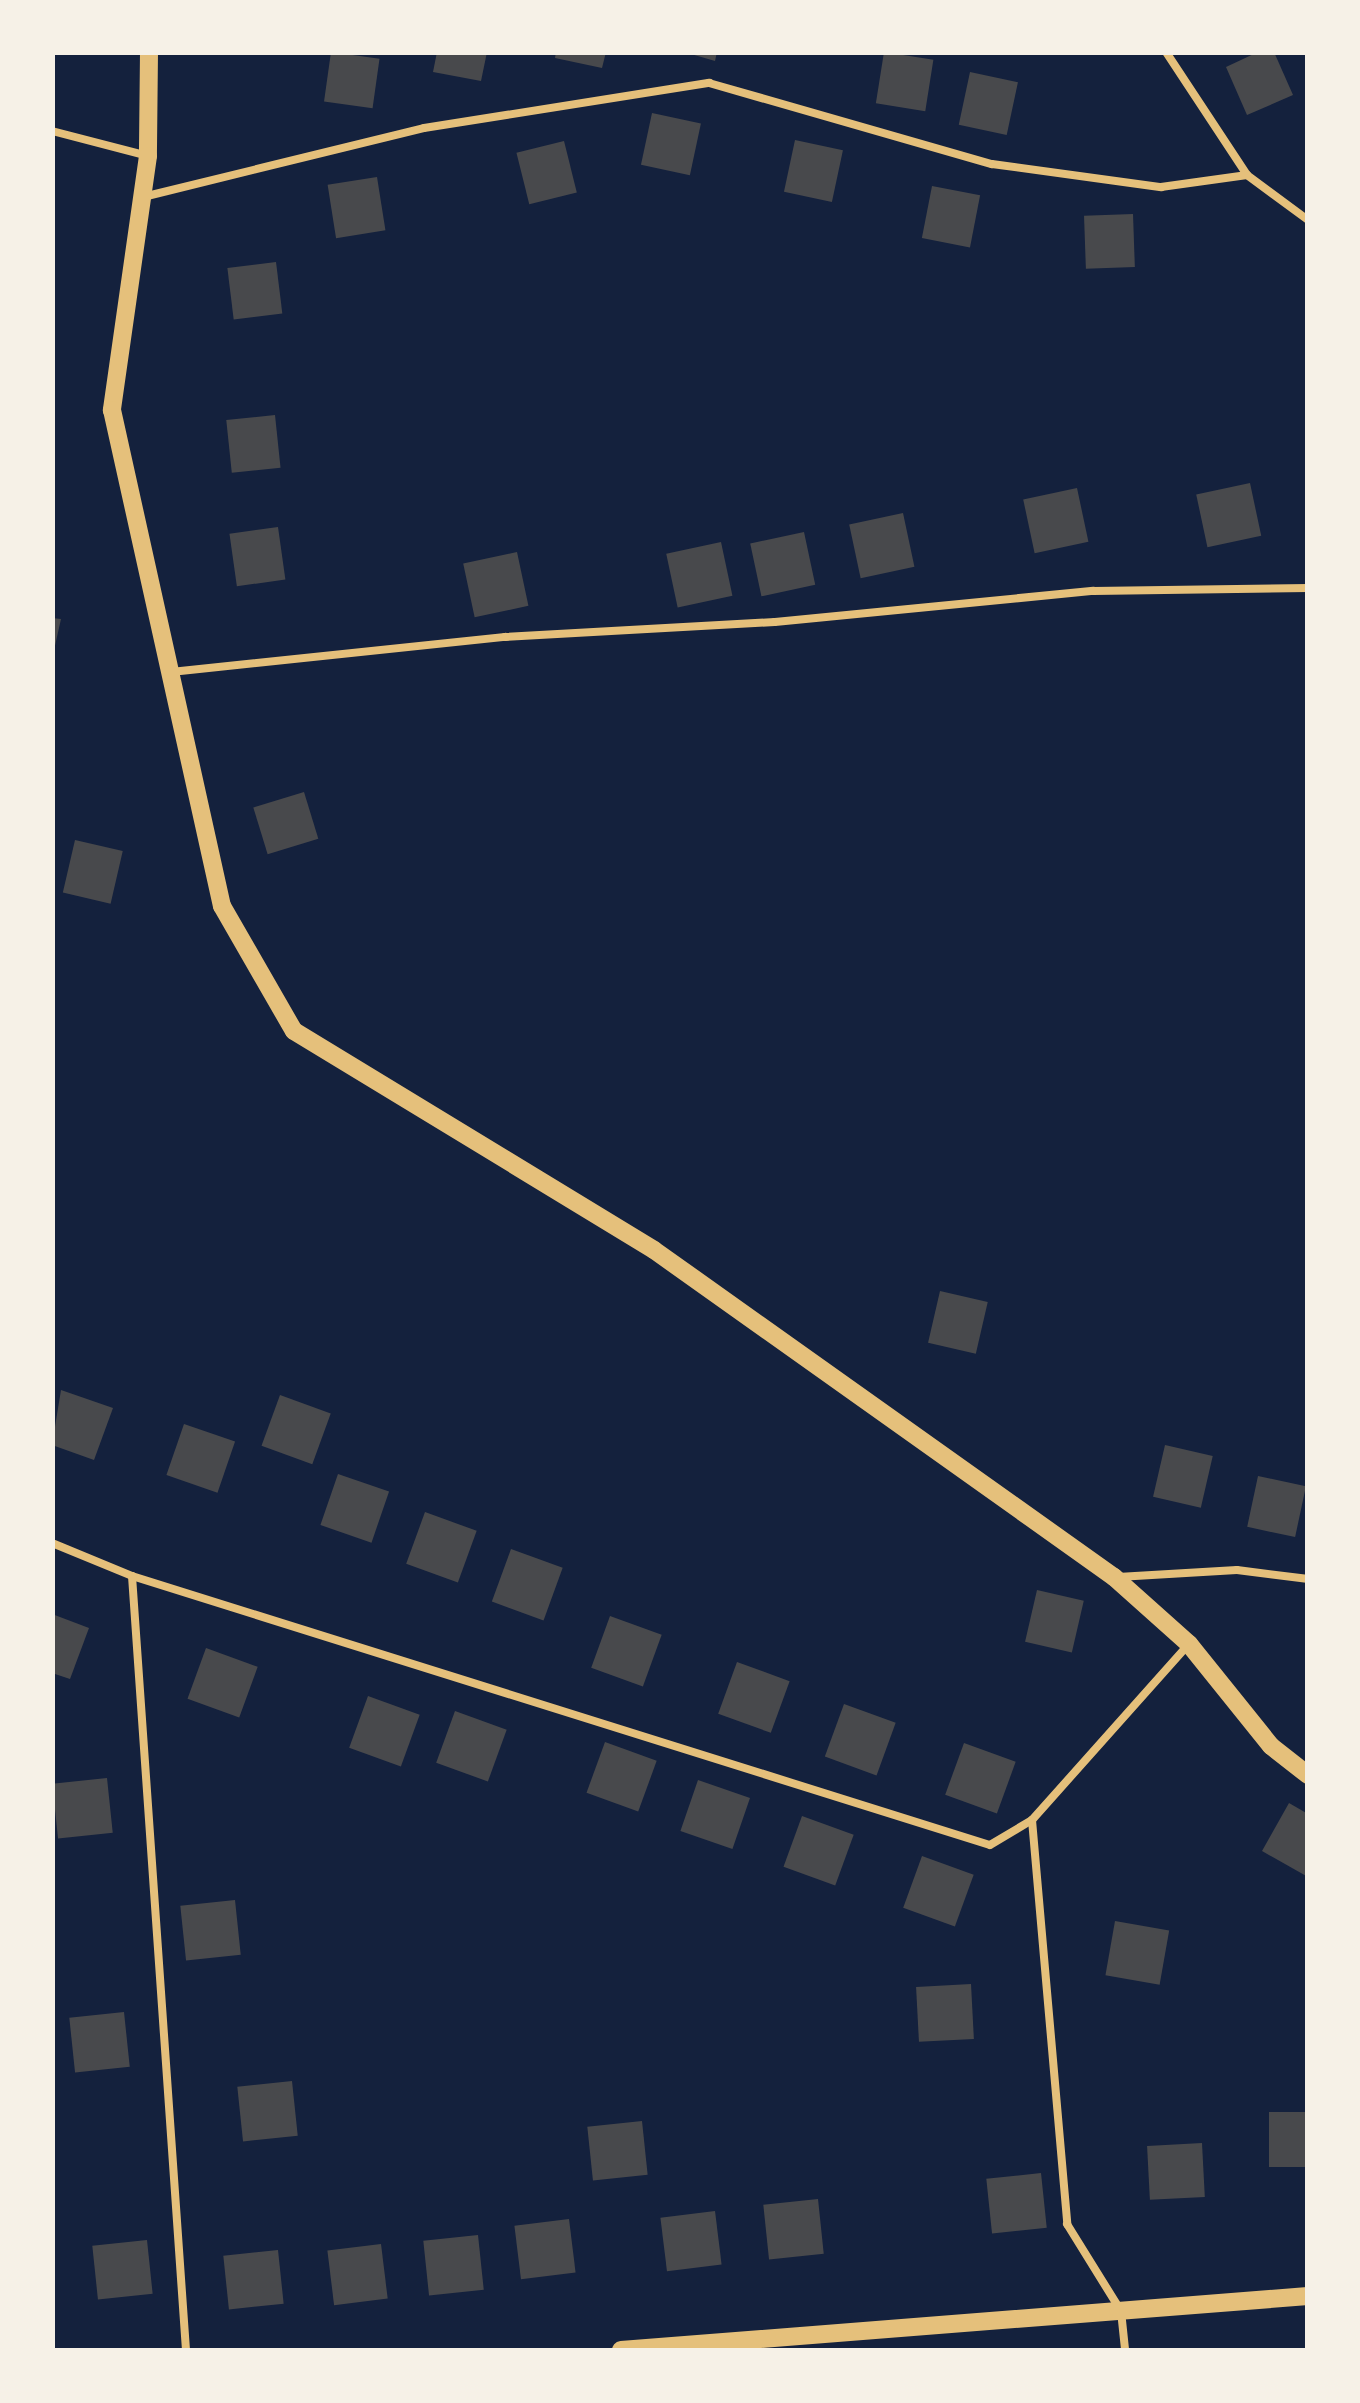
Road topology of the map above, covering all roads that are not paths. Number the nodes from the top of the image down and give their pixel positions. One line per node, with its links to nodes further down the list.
1 (149, 52): 4 (street)
2 (1166, 52): 5 (lane)
3 (52, 131): 4 (lane)
4 (148, 156): 6 (street)
5 (1248, 175): 6 (lane); 7 (lane)
6 (142, 197): 9 (street)
7 (1308, 220)
8 (1308, 588): 9 (lane)
9 (170, 672): 12 (street)
10 (52, 1543): 11 (lane)
11 (132, 1576): 16 (lane); 19 (lane)
12 (1114, 1577): 13 (lane); 14 (street)
13 (1308, 1580)
14 (1188, 1644): 15 (street); 16 (lane)
15 (1308, 1775)
16 (1032, 1820): 18 (lane)
17 (1308, 2296): 18 (street)
18 (1120, 2311): 20 (street); 21 (lane)
19 (186, 2350)
20 (621, 2350)
21 (1125, 2350)

